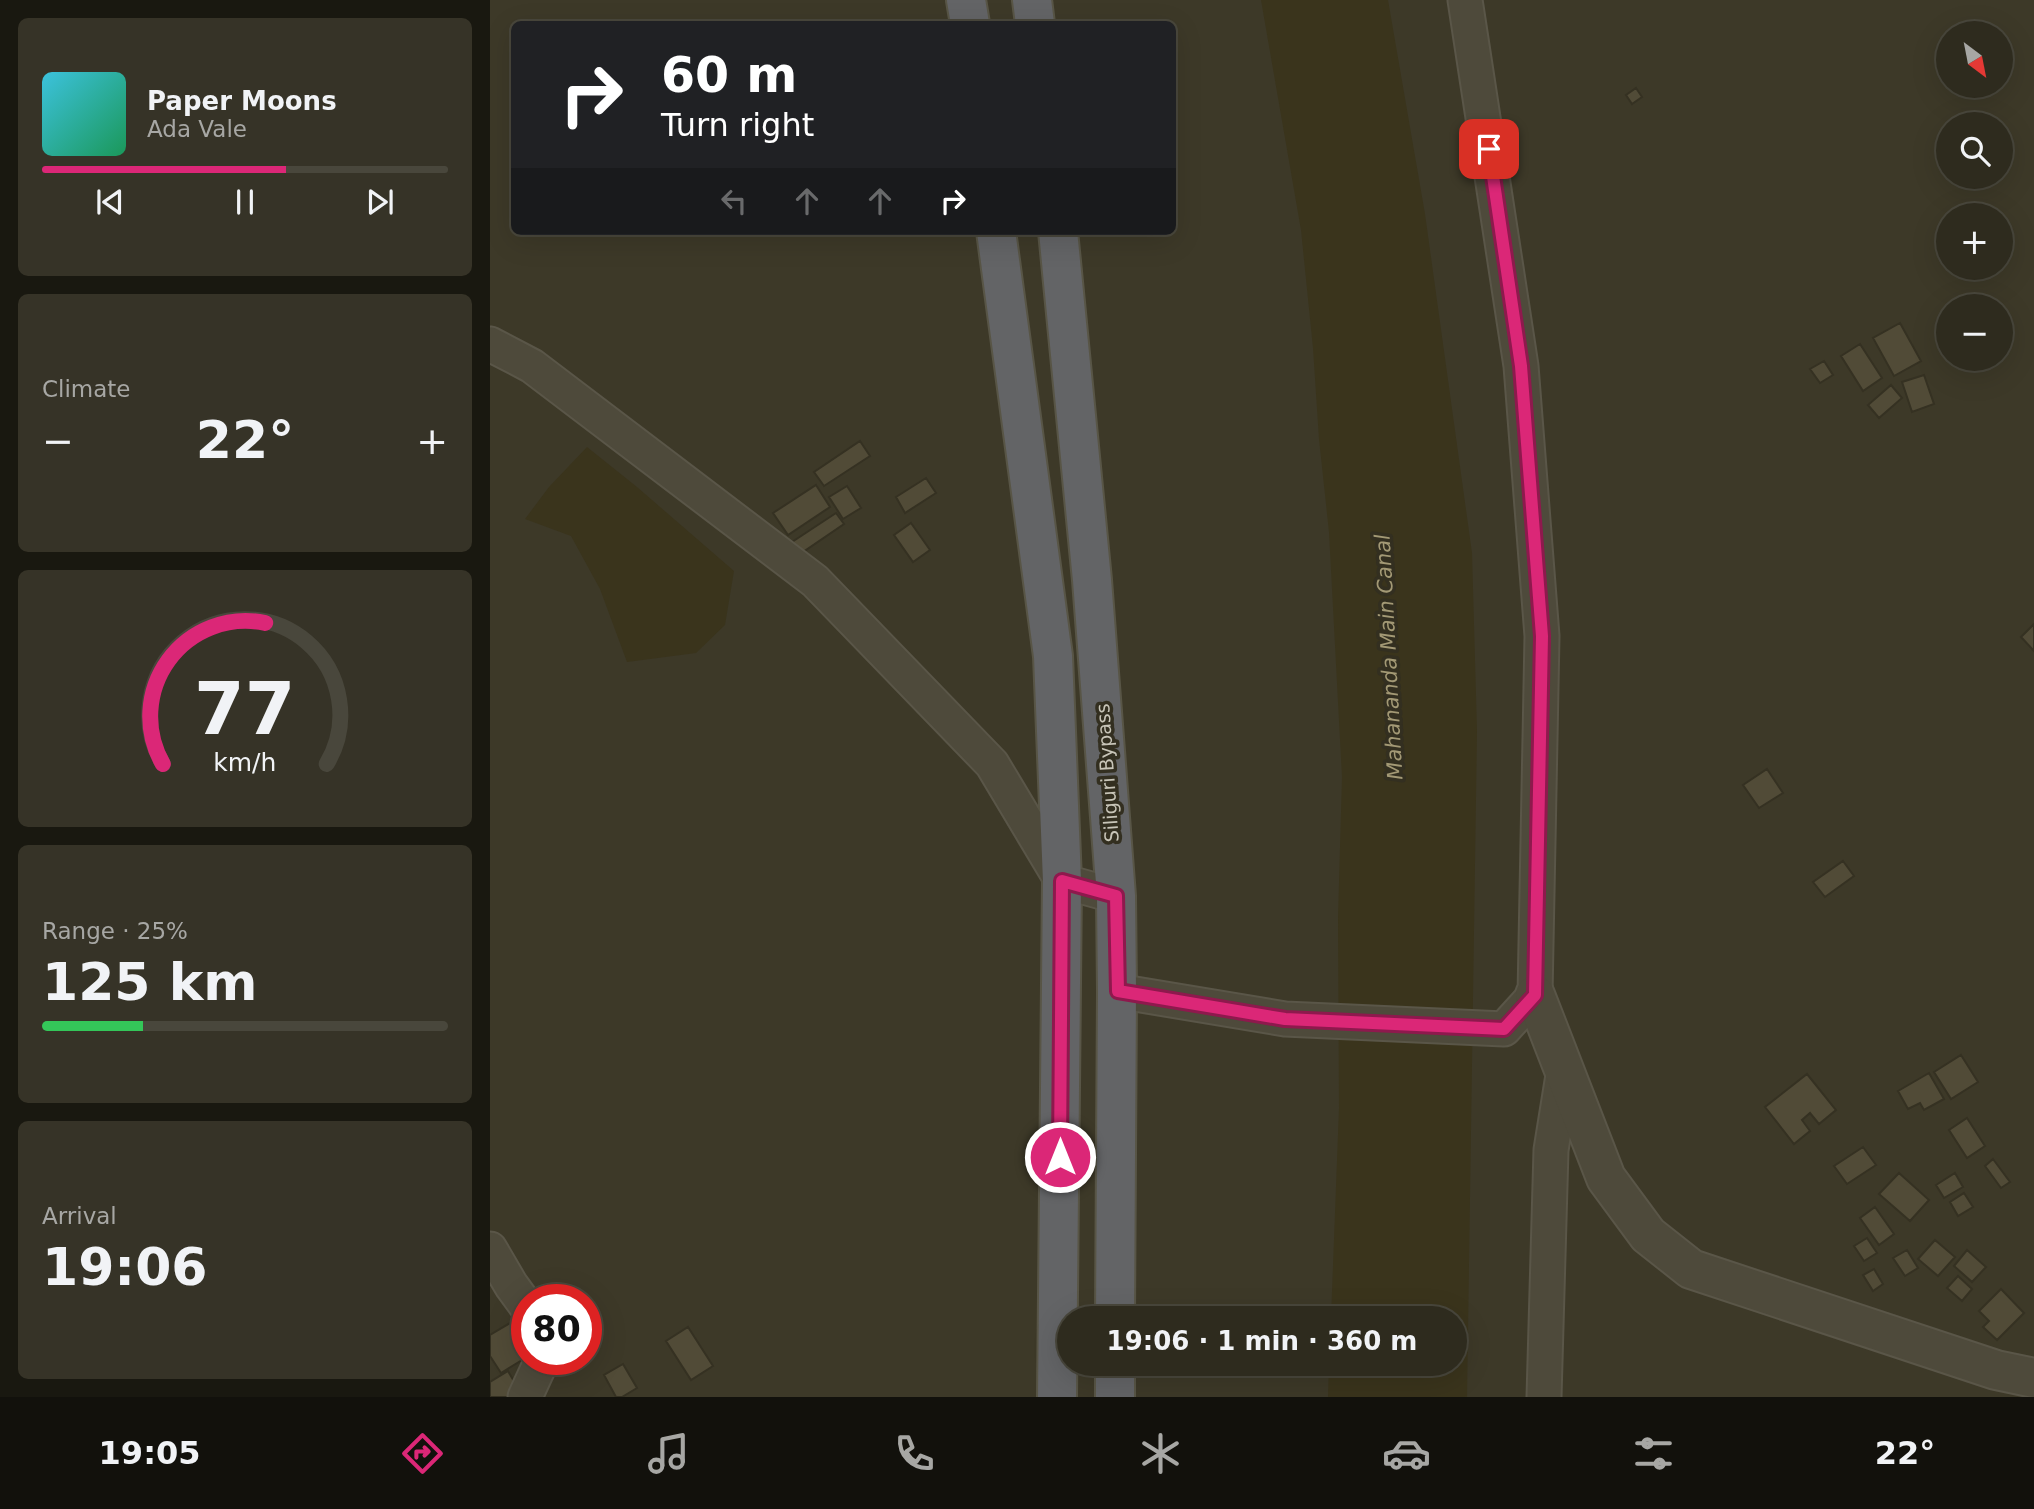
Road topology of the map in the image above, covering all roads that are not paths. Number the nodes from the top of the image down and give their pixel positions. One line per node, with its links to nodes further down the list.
1 (966, 0): 4 (highway)
2 (1032, 0): 5 (highway)
3 (1465, 0): 12 (street)
4 (970, 21)
5 (1035, 21)
6 (997, 235): 9 (highway)
7 (1058, 235): 10 (highway, Siliguri Bypass)
8 (490, 344): 9 (street)
9 (1062, 881): 10 (street); 21 (highway)
10 (1116, 896): 11 (highway, Siliguri Bypass)
11 (1118, 991): 12 (street); 16 (highway, Siliguri Bypass)
12 (1535, 995): 13 (street)
13 (1564, 1069): 19 (street); 23 (street)
14 (490, 1249): 15 (street)
15 (511, 1286)
16 (1115, 1306)
17 (535, 1375): 20 (street)
18 (1115, 1376): 22 (highway)
19 (2034, 1378)
20 (525, 1397)
21 (1057, 1397)
22 (1115, 1397)
23 (1544, 1397)

